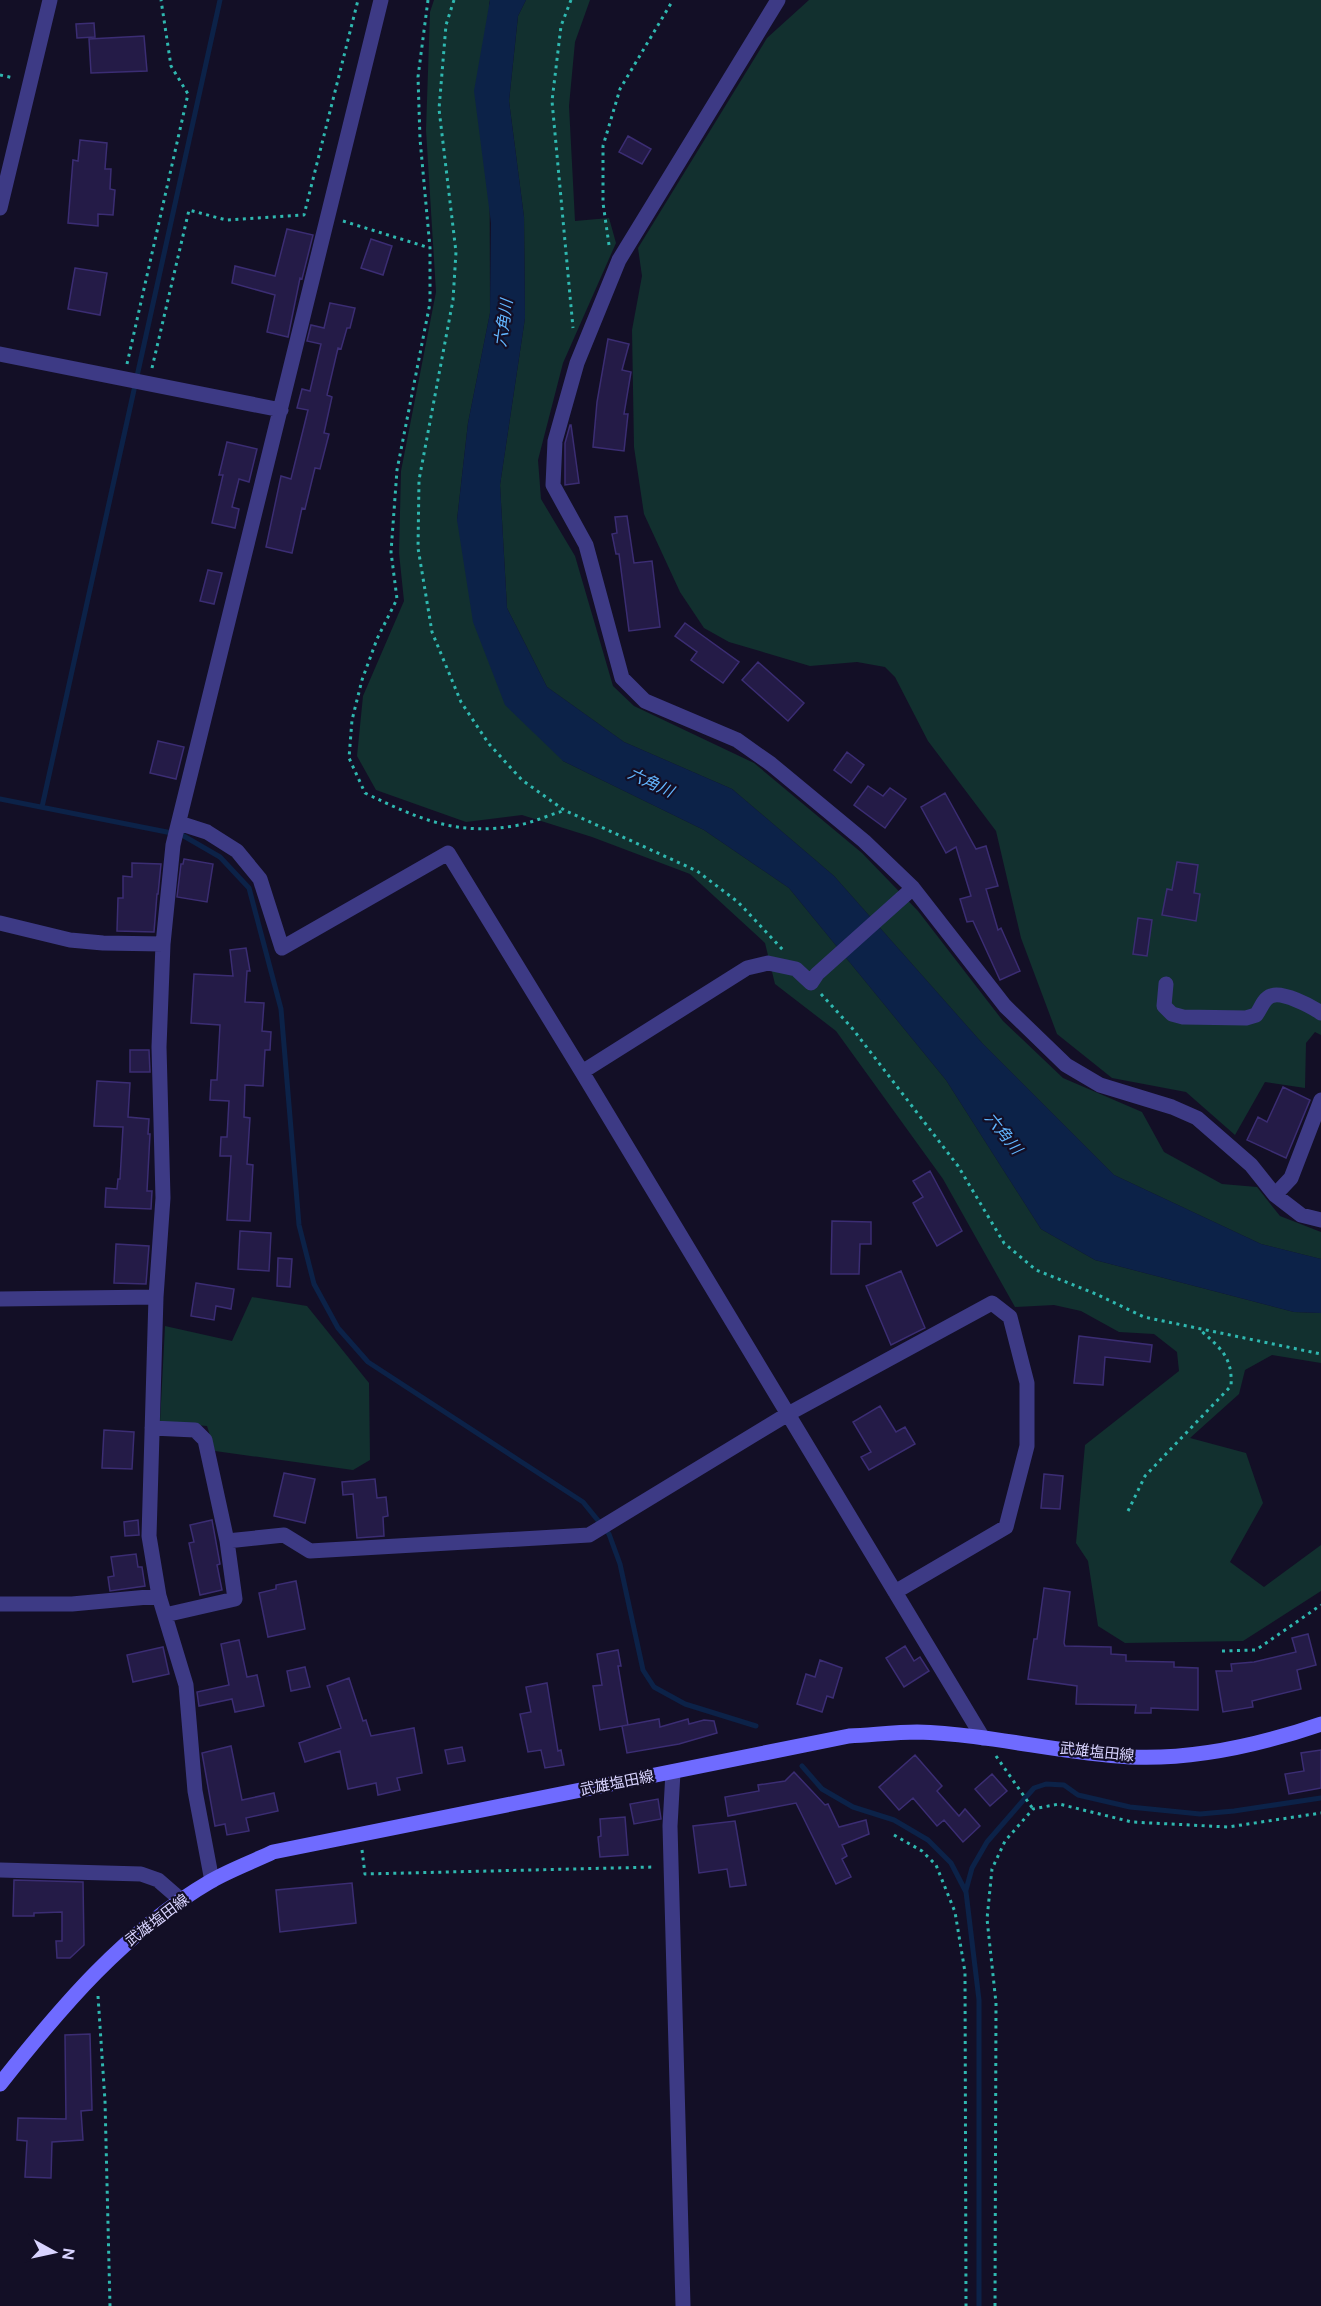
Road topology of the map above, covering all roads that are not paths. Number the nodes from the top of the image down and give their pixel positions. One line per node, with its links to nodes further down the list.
1 (50, 0): 4 (street)
2 (381, 0): 6 (street)
3 (778, 0): 8 (street)
4 (0, 208)
5 (0, 354): 6 (street)
6 (281, 410): 7 (street)
7 (179, 823): 10 (street); 13 (street)
8 (909, 891): 13 (street); 15 (street)
9 (0, 923): 10 (street)
10 (163, 944): 17 (street)
11 (1166, 984): 12 (street)
12 (1321, 1013)
13 (582, 1072): 19 (street)
14 (1321, 1100): 15 (street)
15 (1275, 1195): 16 (street)
16 (1321, 1220)
17 (156, 1297): 18 (street); 20 (street)
18 (0, 1299)
19 (788, 1414): 21 (street); 22 (street); 22 (street)
20 (152, 1428): 21 (street); 23 (street)
21 (227, 1541): 25 (street)
22 (895, 1592): 27 (street)
23 (159, 1596): 24 (street); 25 (street)
24 (0, 1604)
25 (165, 1615): 30 (street)
26 (1321, 1725): 27 (main road, 武雄塩田線)
27 (983, 1738): 28 (main road, 武雄塩田線)
28 (673, 1772): 30 (main road, 武雄塩田線); 33 (street)
29 (0, 1870): 31 (street)
30 (212, 1881): 31 (main road, 武雄塩田線)
31 (181, 1900): 32 (main road, 武雄塩田線)
32 (0, 2084)
33 (682, 2306)

